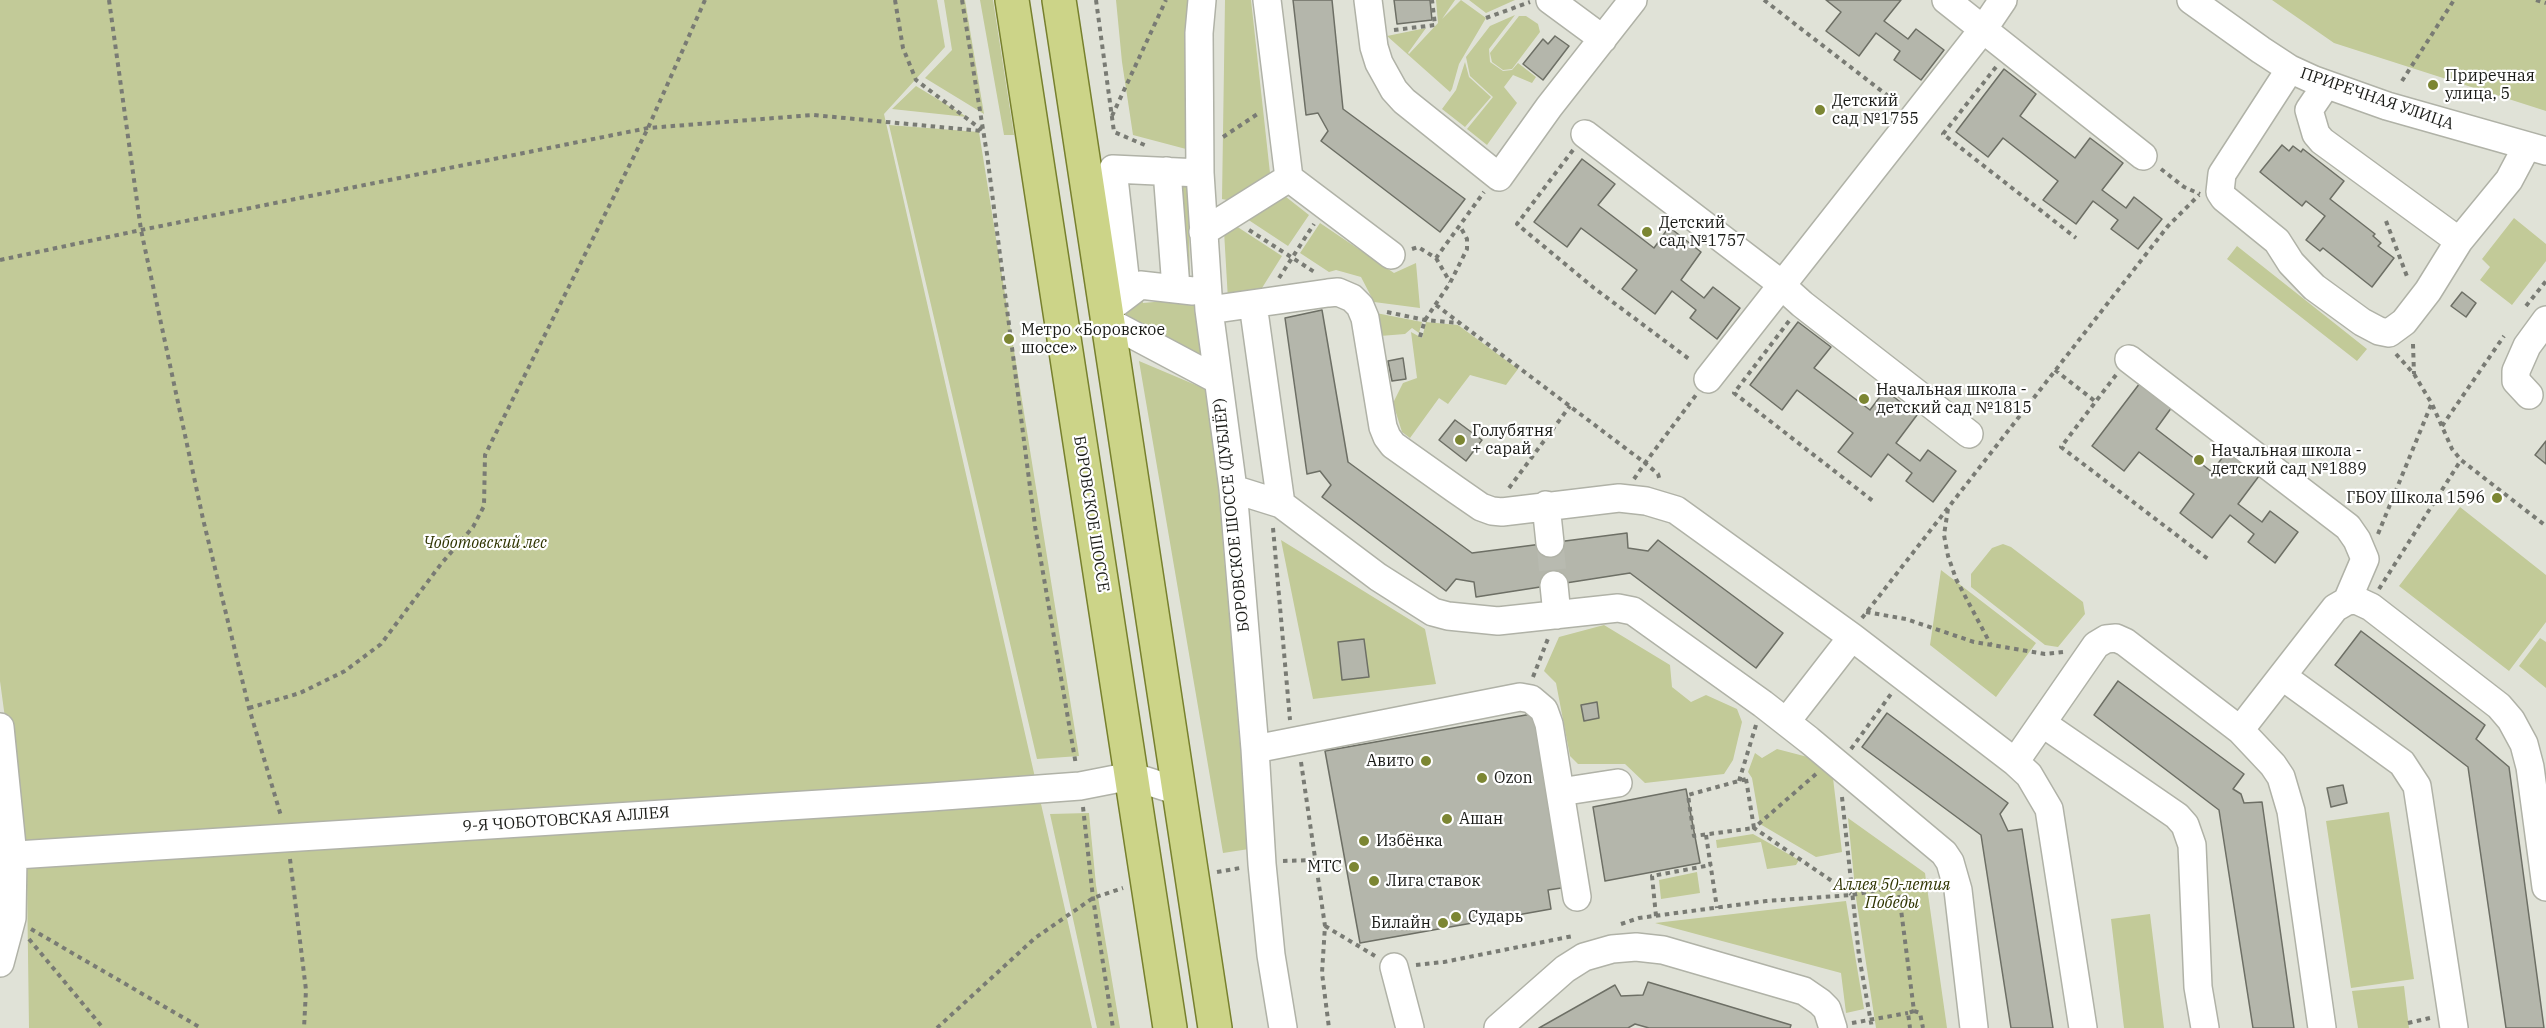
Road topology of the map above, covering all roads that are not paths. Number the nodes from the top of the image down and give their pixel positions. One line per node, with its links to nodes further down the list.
1 (1012, 0): 50 (main road, БОРОВСКОЕ ШОССЕ)
2 (1059, 0): 28 (main road)
3 (1202, 0): 18 (street, БОРОВСКОЕ ШОССЕ (ДУБЛЁР))
4 (1267, 0): 20 (street)
5 (1368, 0): 12 (street)
6 (1550, 0): 12 (street)
7 (1633, 0): 12 (street)
8 (1946, 0): 11 (street)
9 (2003, 0): 11 (street)
10 (2191, 0): 13 (street, ПРИРЕЧНАЯ УЛИЦА)
11 (1984, 28): 17 (street); 24 (street)
12 (1603, 39)
13 (2290, 69): 14 (street, ПРИРЕЧНАЯ УЛИЦА); 22 (street)
14 (2326, 85): 16 (street, ПРИРЕЧНАЯ УЛИЦА); 22 (street)
15 (1585, 134): 24 (street)
16 (2537, 149): 22 (street)
17 (2144, 156)
18 (1200, 163): 19 (street); 21 (street, БОРОВСКОЕ ШОССЕ (ДУБЛЁР))
19 (1167, 171): 25 (street); 28 (street)
20 (1289, 178): 21 (street); 23 (street)
21 (1203, 232): 26 (street, БОРОВСКОЕ ШОССЕ (ДУБЛЁР))
22 (2459, 241)
23 (1391, 255)
24 (1780, 284): 31 (street); 34 (street)
25 (1176, 288): 26 (street); 28 (street)
26 (1208, 302): 27 (street); 32 (street, БОРОВСКОЕ ШОССЕ (ДУБЛЁР))
27 (1258, 303): 36 (street); 37 (street)
28 (1115, 309): 32 (street); 52 (main road)
29 (2534, 315): 33 (street)
30 (2129, 359): 40 (street)
31 (1708, 379)
32 (1218, 380): 35 (street, БОРОВСКОЕ ШОССЕ (ДУБЛЁР))
33 (2529, 395)
34 (1969, 434)
35 (1233, 489): 36 (street); 48 (street, БОРОВСКОЕ ШОССЕ (ДУБЛЁР))
36 (1281, 504): 41 (street)
37 (1546, 506): 38 (street); 42 (street)
38 (1550, 543)
39 (1554, 585): 41 (street)
40 (2348, 601): 43 (street); 55 (street)
41 (1557, 615): 44 (street)
42 (1852, 637): 44 (street); 49 (street)
43 (2282, 676): 47 (street); 69 (street)
44 (1786, 722): 65 (street)
45 (2042, 723): 47 (street); 49 (street); 67 (street)
46 (0, 728): 54 (street)
47 (2240, 730): 68 (street)
48 (1255, 749): 53 (street); 62 (street, БОРОВСКОЕ ШОССЕ (ДУБЛЁР))
49 (2015, 762): 66 (street)
50 (1131, 776): 52 (street); 54 (street, 9-Я ЧОБОТОВСКАЯ АЛЛЕЯ); 60 (main road, БОРОВСКОЕ ШОССЕ)
51 (1618, 783): 53 (street)
52 (1178, 791): 61 (main road)
53 (1560, 792): 56 (street)
54 (6, 856): 57 (street)
55 (2546, 887)
56 (1577, 897)
57 (0, 963)
58 (1394, 967): 63 (street)
59 (1841, 1026): 64 (street)
60 (1170, 1028)
61 (1215, 1028)
62 (1283, 1028)
63 (1410, 1028)
64 (1498, 1028)
65 (1974, 1028)
66 (2083, 1028)
67 (2205, 1028)
68 (2322, 1028)
69 (2454, 1028)

